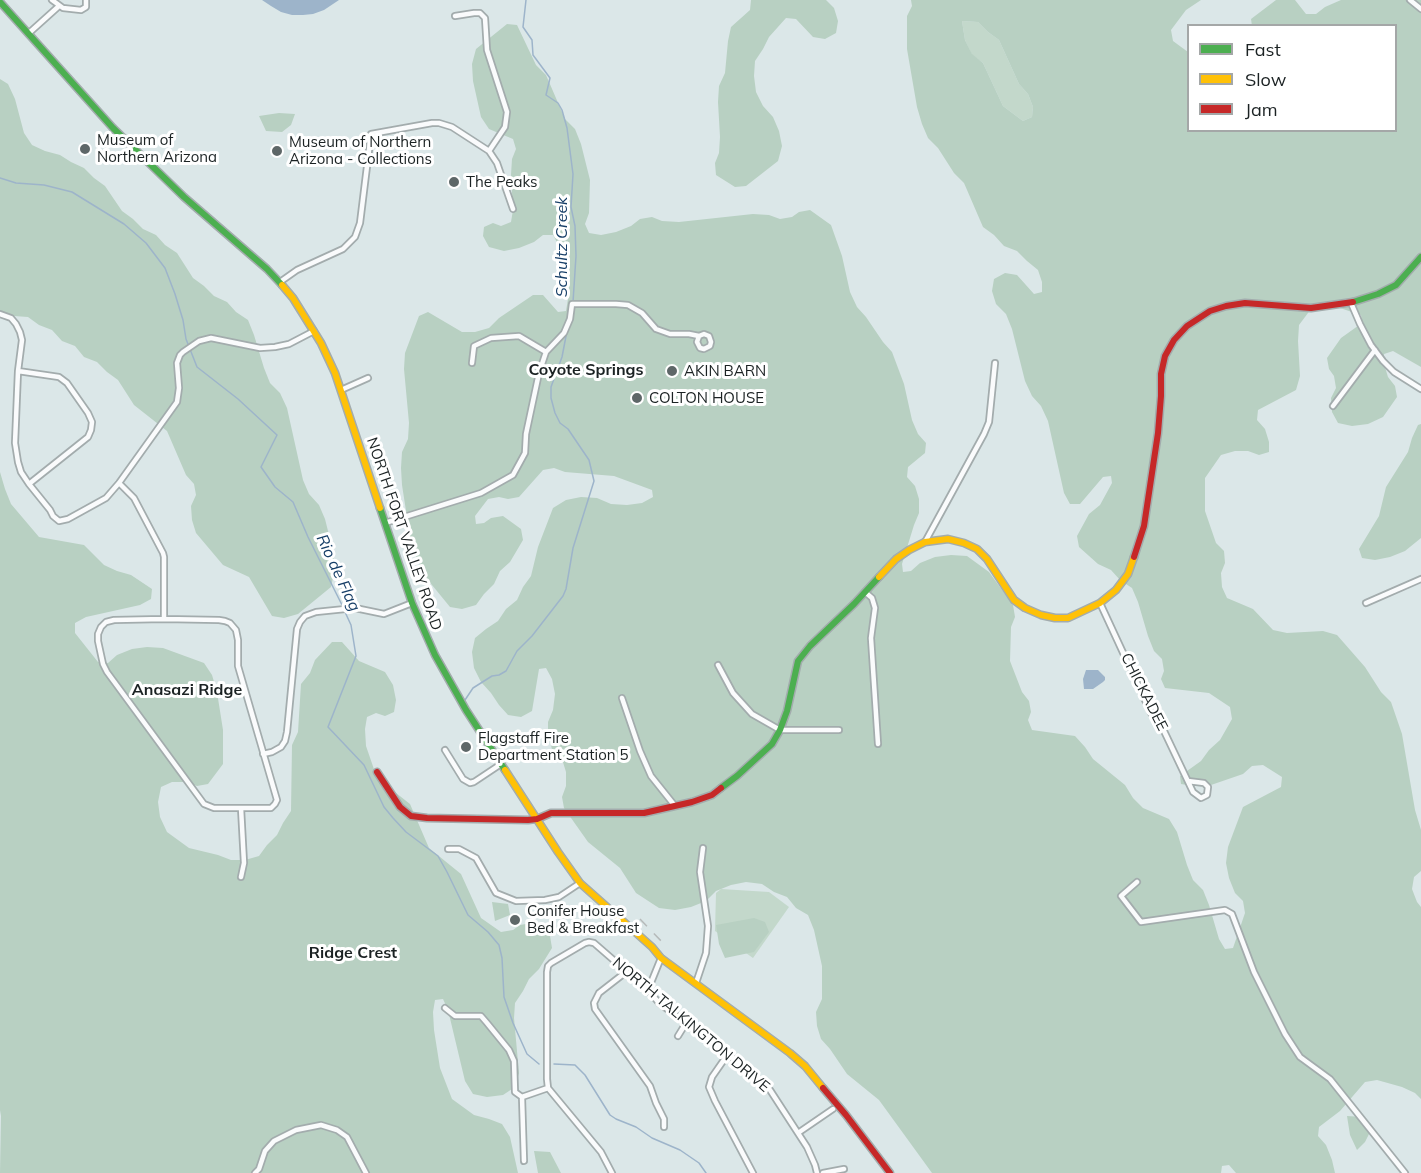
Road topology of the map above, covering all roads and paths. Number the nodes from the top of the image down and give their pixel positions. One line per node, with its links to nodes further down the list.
1 (52, 0): 5 (street)
2 (87, 0): 5 (street)
3 (1410, 0): 6 (street)
4 (0, 2): 8 (main road, NORTH FORT VALLEY ROAD)
5 (59, 6): 8 (street)
6 (1421, 9)
7 (454, 15): 9 (street)
8 (29, 33): 12 (main road, NORTH FORT VALLEY ROAD)
9 (489, 151): 10 (street); 12 (street)
10 (513, 209)
11 (1421, 257): 13 (main road)
12 (280, 282): 15 (main road, NORTH FORT VALLEY ROAD)
13 (1351, 303): 17 (street); 33 (main road)
14 (0, 314): 21 (street)
15 (314, 331): 24 (main road, NORTH FORT VALLEY ROAD); 26 (street)
16 (699, 336): 18 (street)
17 (1375, 350): 23 (street); 25 (street)
18 (546, 352): 19 (street); 28 (street)
19 (471, 363)
20 (995, 363): 29 (street)
21 (18, 371): 27 (street); 27 (street)
22 (368, 378): 24 (street)
23 (1421, 389)
24 (341, 390): 28 (main road, NORTH FORT VALLEY ROAD)
25 (1333, 406)
26 (119, 483): 27 (street); 35 (street)
27 (29, 484)
28 (385, 523): 32 (main road, NORTH FORT VALLEY ROAD)
29 (925, 542): 31 (main road); 33 (main road)
30 (1421, 579): 34 (street)
31 (865, 592): 38 (main road); 40 (street)
32 (412, 603): 42 (street); 43 (main road, NORTH FORT VALLEY ROAD)
33 (1100, 603): 45 (street, CHICKADEE)
34 (1366, 603)
35 (164, 619): 42 (street); 47 (street)
36 (718, 665): 38 (street)
37 (622, 698): 46 (street)
38 (780, 730): 39 (street); 46 (main road)
39 (839, 730)
40 (878, 744)
41 (445, 750): 43 (street)
42 (263, 754): 47 (street)
43 (501, 764): 48 (main road, NORTH FORT VALLEY ROAD)
44 (377, 772): 48 (main road)
45 (1188, 781): 45 (street, CHICKADEE)
46 (675, 806): 48 (main road)
47 (241, 808): 51 (street)
48 (537, 819): 53 (main road, NORTH FORT VALLEY ROAD)
49 (704, 848): 56 (street)
50 (447, 849): 53 (street)
51 (241, 877)
52 (1137, 882): 76 (street)
53 (580, 883): 54 (main road, NORTH FORT VALLEY ROAD)
54 (662, 957): 56 (main road, NORTH FORT VALLEY ROAD); 57 (street)
55 (626, 972): 57 (street, NORTH TALKINGTON DRIVE); 62 (street, NORTH TALKINGTON DRIVE); 65 (street)
56 (696, 983): 75 (main road, NORTH FORT VALLEY ROAD)
57 (648, 990): 59 (street, NORTH TALKINGTON DRIVE)
58 (445, 1008): 63 (street)
59 (686, 1023): 60 (street); 61 (street, NORTH TALKINGTON DRIVE)
60 (678, 1036)
61 (728, 1054): 66 (street, NORTH TALKINGTON DRIVE); 72 (street)
62 (548, 1088): 63 (street); 71 (street)
63 (522, 1097): 67 (street)
64 (833, 1109): 66 (street)
65 (664, 1127)
66 (798, 1133): 73 (street, NORTH TALKINGTON DRIVE)
67 (524, 1161)
68 (844, 1169): 74 (street)
69 (255, 1173): 70 (street)
70 (366, 1173)
71 (612, 1173)
72 (753, 1173)
73 (817, 1173)
74 (822, 1173)
75 (890, 1173)
76 (1405, 1173)

